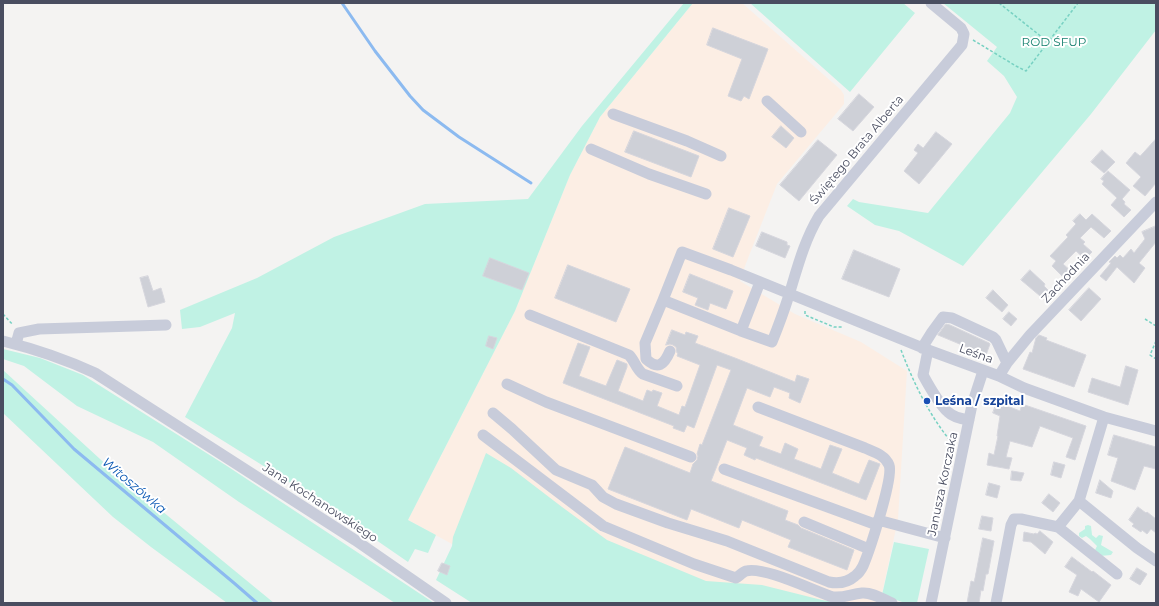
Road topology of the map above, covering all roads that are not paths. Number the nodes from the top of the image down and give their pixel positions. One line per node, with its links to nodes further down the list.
1 (931, 3): 10 (street, Świętego Brata Alberta)
2 (767, 101): 4 (street)
3 (614, 114): 6 (street)
4 (801, 132)
5 (591, 149): 7 (street)
6 (721, 156)
7 (706, 194)
8 (1156, 202): 19 (street, Zachodnia)
9 (760, 282): 10 (street, Leśna); 11 (street, Leśna); 14 (street)
10 (789, 294): 14 (street); 17 (street, Leśna)
11 (663, 300): 14 (street); 18 (street)
12 (530, 315): 23 (street)
13 (166, 326): 16 (street)
14 (740, 330)
15 (3, 341): 16 (street, Jana Kochanowskiego)
16 (16, 344): 40 (street, Jana Kochanowskiego)
17 (925, 349): 19 (street); 20 (street, Leśna); 27 (street)
18 (670, 351)
19 (1007, 363): 21 (street, Zachodnia)
20 (983, 371): 21 (street, Leśna); 27 (street, Janusza Korczaka)
21 (999, 376): 26 (street, Leśna)
22 (507, 384): 30 (street)
23 (678, 386)
24 (758, 407): 34 (street)
25 (493, 413): 37 (street)
26 (1104, 417): 28 (street, Leśna); 32 (street)
27 (969, 420): 36 (street, Janusza Korczaka)
28 (1156, 431)
29 (483, 435): 41 (street)
30 (691, 457)
31 (724, 469): 34 (street)
32 (1079, 501): 35 (street); 38 (street)
33 (804, 522): 37 (street)
34 (878, 522): 36 (street); 37 (street)
35 (1058, 527): 39 (street); 43 (street)
36 (945, 538): 42 (street, Janusza Korczaka)
37 (869, 549)
38 (1156, 561)
39 (1117, 574)
40 (446, 603)
41 (892, 603)
42 (931, 603)
43 (996, 603)

